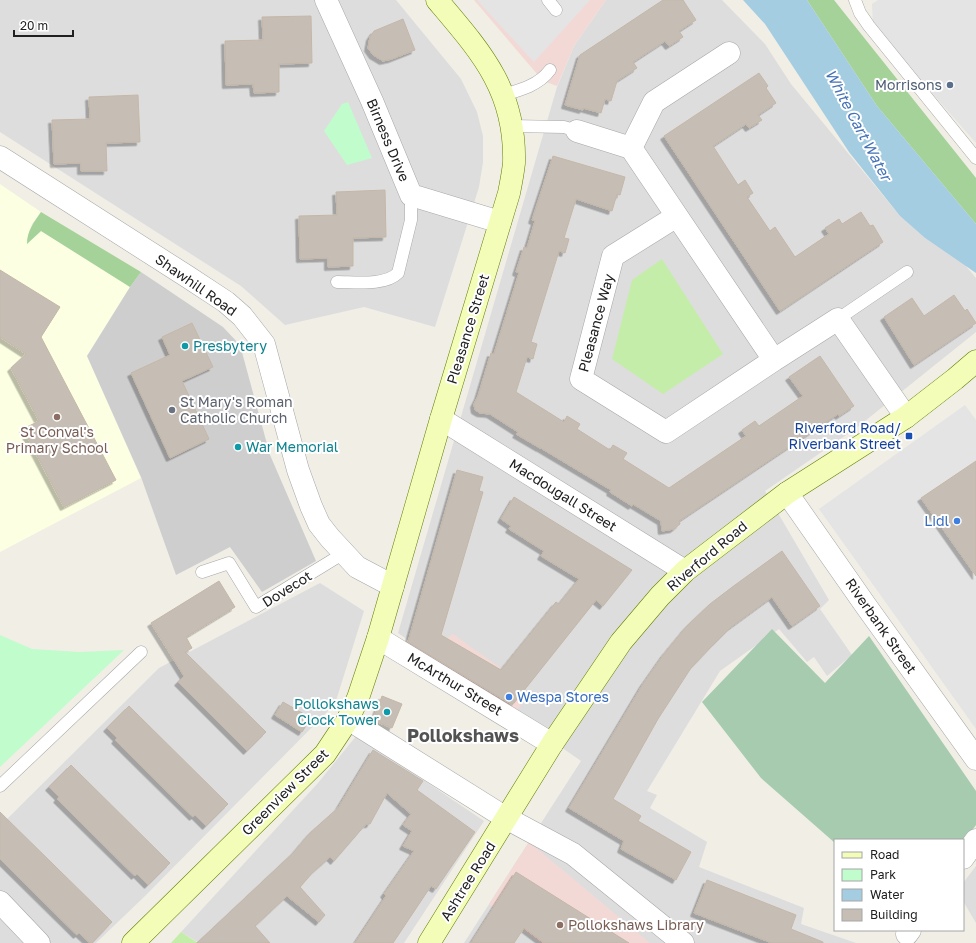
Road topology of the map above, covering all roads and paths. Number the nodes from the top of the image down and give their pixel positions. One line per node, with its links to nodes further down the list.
1 (326, 0): 14 (street, Birness Drive)
2 (437, 0): 8 (street, Pleasance Street)
3 (548, 0): 5 (lane)
4 (855, 0): 13 (lane)
5 (556, 10)
6 (729, 53): 11 (street)
7 (550, 70): 8 (lane)
8 (503, 95): 9 (street, Pleasance Street)
9 (512, 126): 10 (lane); 16 (street, Pleasance Street)
10 (577, 131): 11 (street)
11 (631, 148): 15 (street)
12 (0, 157): 25 (street, Shawhill Road)
13 (976, 158)
14 (411, 195): 16 (street, Birness Drive); 18 (lane)
15 (677, 216): 20 (street); 20 (street, Pleasance Way)
16 (500, 222): 23 (street, Pleasance Street)
17 (907, 272): 19 (lane)
18 (337, 282)
19 (838, 319): 20 (street, Pleasance Way); 22 (street)
20 (774, 360)
21 (976, 361): 22 (street, Riverford Road)
22 (906, 417): 24 (street, Riverford Road)
23 (441, 419): 26 (street, Macdougall Street); 28 (street, Pleasance Street)
24 (787, 493): 26 (street, Riverford Road); 33 (street, Riverbank Street)
25 (344, 553): 27 (lane, Dovecot); 28 (street, Shawhill Road)
26 (685, 571): 32 (street, Riverford Road)
27 (202, 572)
28 (393, 586): 29 (street, Greenview Street)
29 (378, 638): 31 (street, Greenview Street); 32 (street, McArthur Street)
30 (141, 652): 34 (lane)
31 (348, 719): 35 (street); 41 (street, Greenview Street)
32 (552, 744): 35 (street, Riverford Road)
33 (976, 759)
34 (0, 786)
35 (506, 818): 39 (street); 42 (street, Ashtree Road)
36 (976, 840): 37 (street)
37 (964, 857)
38 (2, 909): 40 (street)
39 (678, 942)
40 (39, 943)
41 (133, 943)
42 (429, 943)

